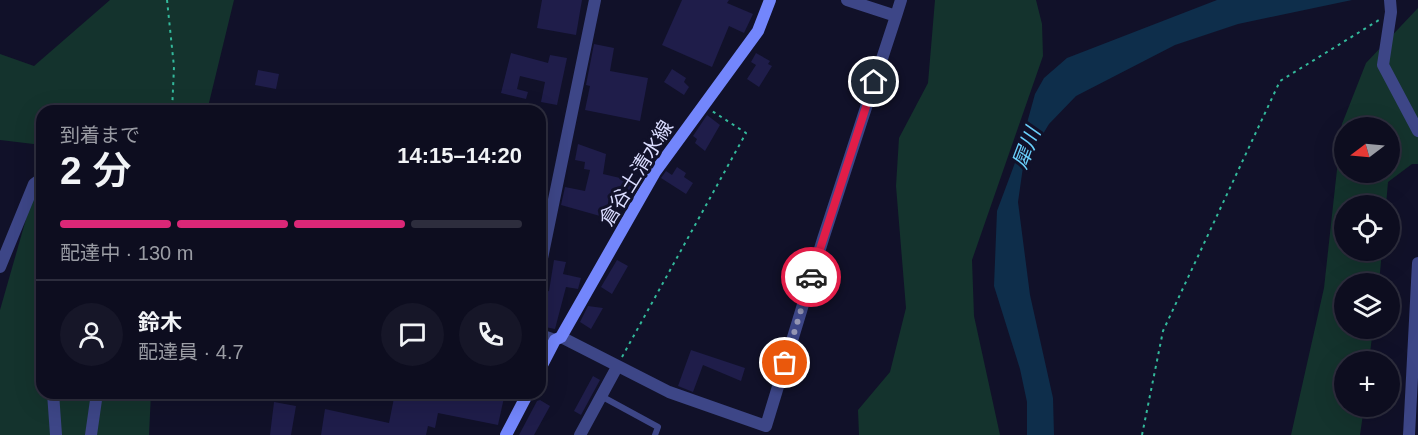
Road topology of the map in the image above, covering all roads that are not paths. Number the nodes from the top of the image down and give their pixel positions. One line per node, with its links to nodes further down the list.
1 (595, 0): 9 (street)
2 (770, 0): 13 (main road, 倉谷土清水線)
3 (847, 0): 6 (street)
4 (901, 0): 6 (street)
5 (1391, 6): 7 (street)
6 (896, 16): 15 (street)
7 (1418, 131)
8 (36, 182): 11 (street)
9 (546, 239)
10 (1418, 263): 16 (street)
11 (0, 267)
12 (546, 336): 13 (street)
13 (558, 338): 14 (main road, 倉谷土清水線); 15 (street)
14 (546, 359)
15 (617, 368): 17 (street)
16 (1415, 370): 26 (street)
17 (601, 396): 24 (street); 25 (lane)
18 (53, 399): 21 (street)
19 (96, 399): 22 (street)
20 (525, 399): 23 (main road)
21 (56, 435)
22 (91, 435)
23 (506, 435)
24 (580, 435)
25 (655, 435)
26 (1409, 435)

